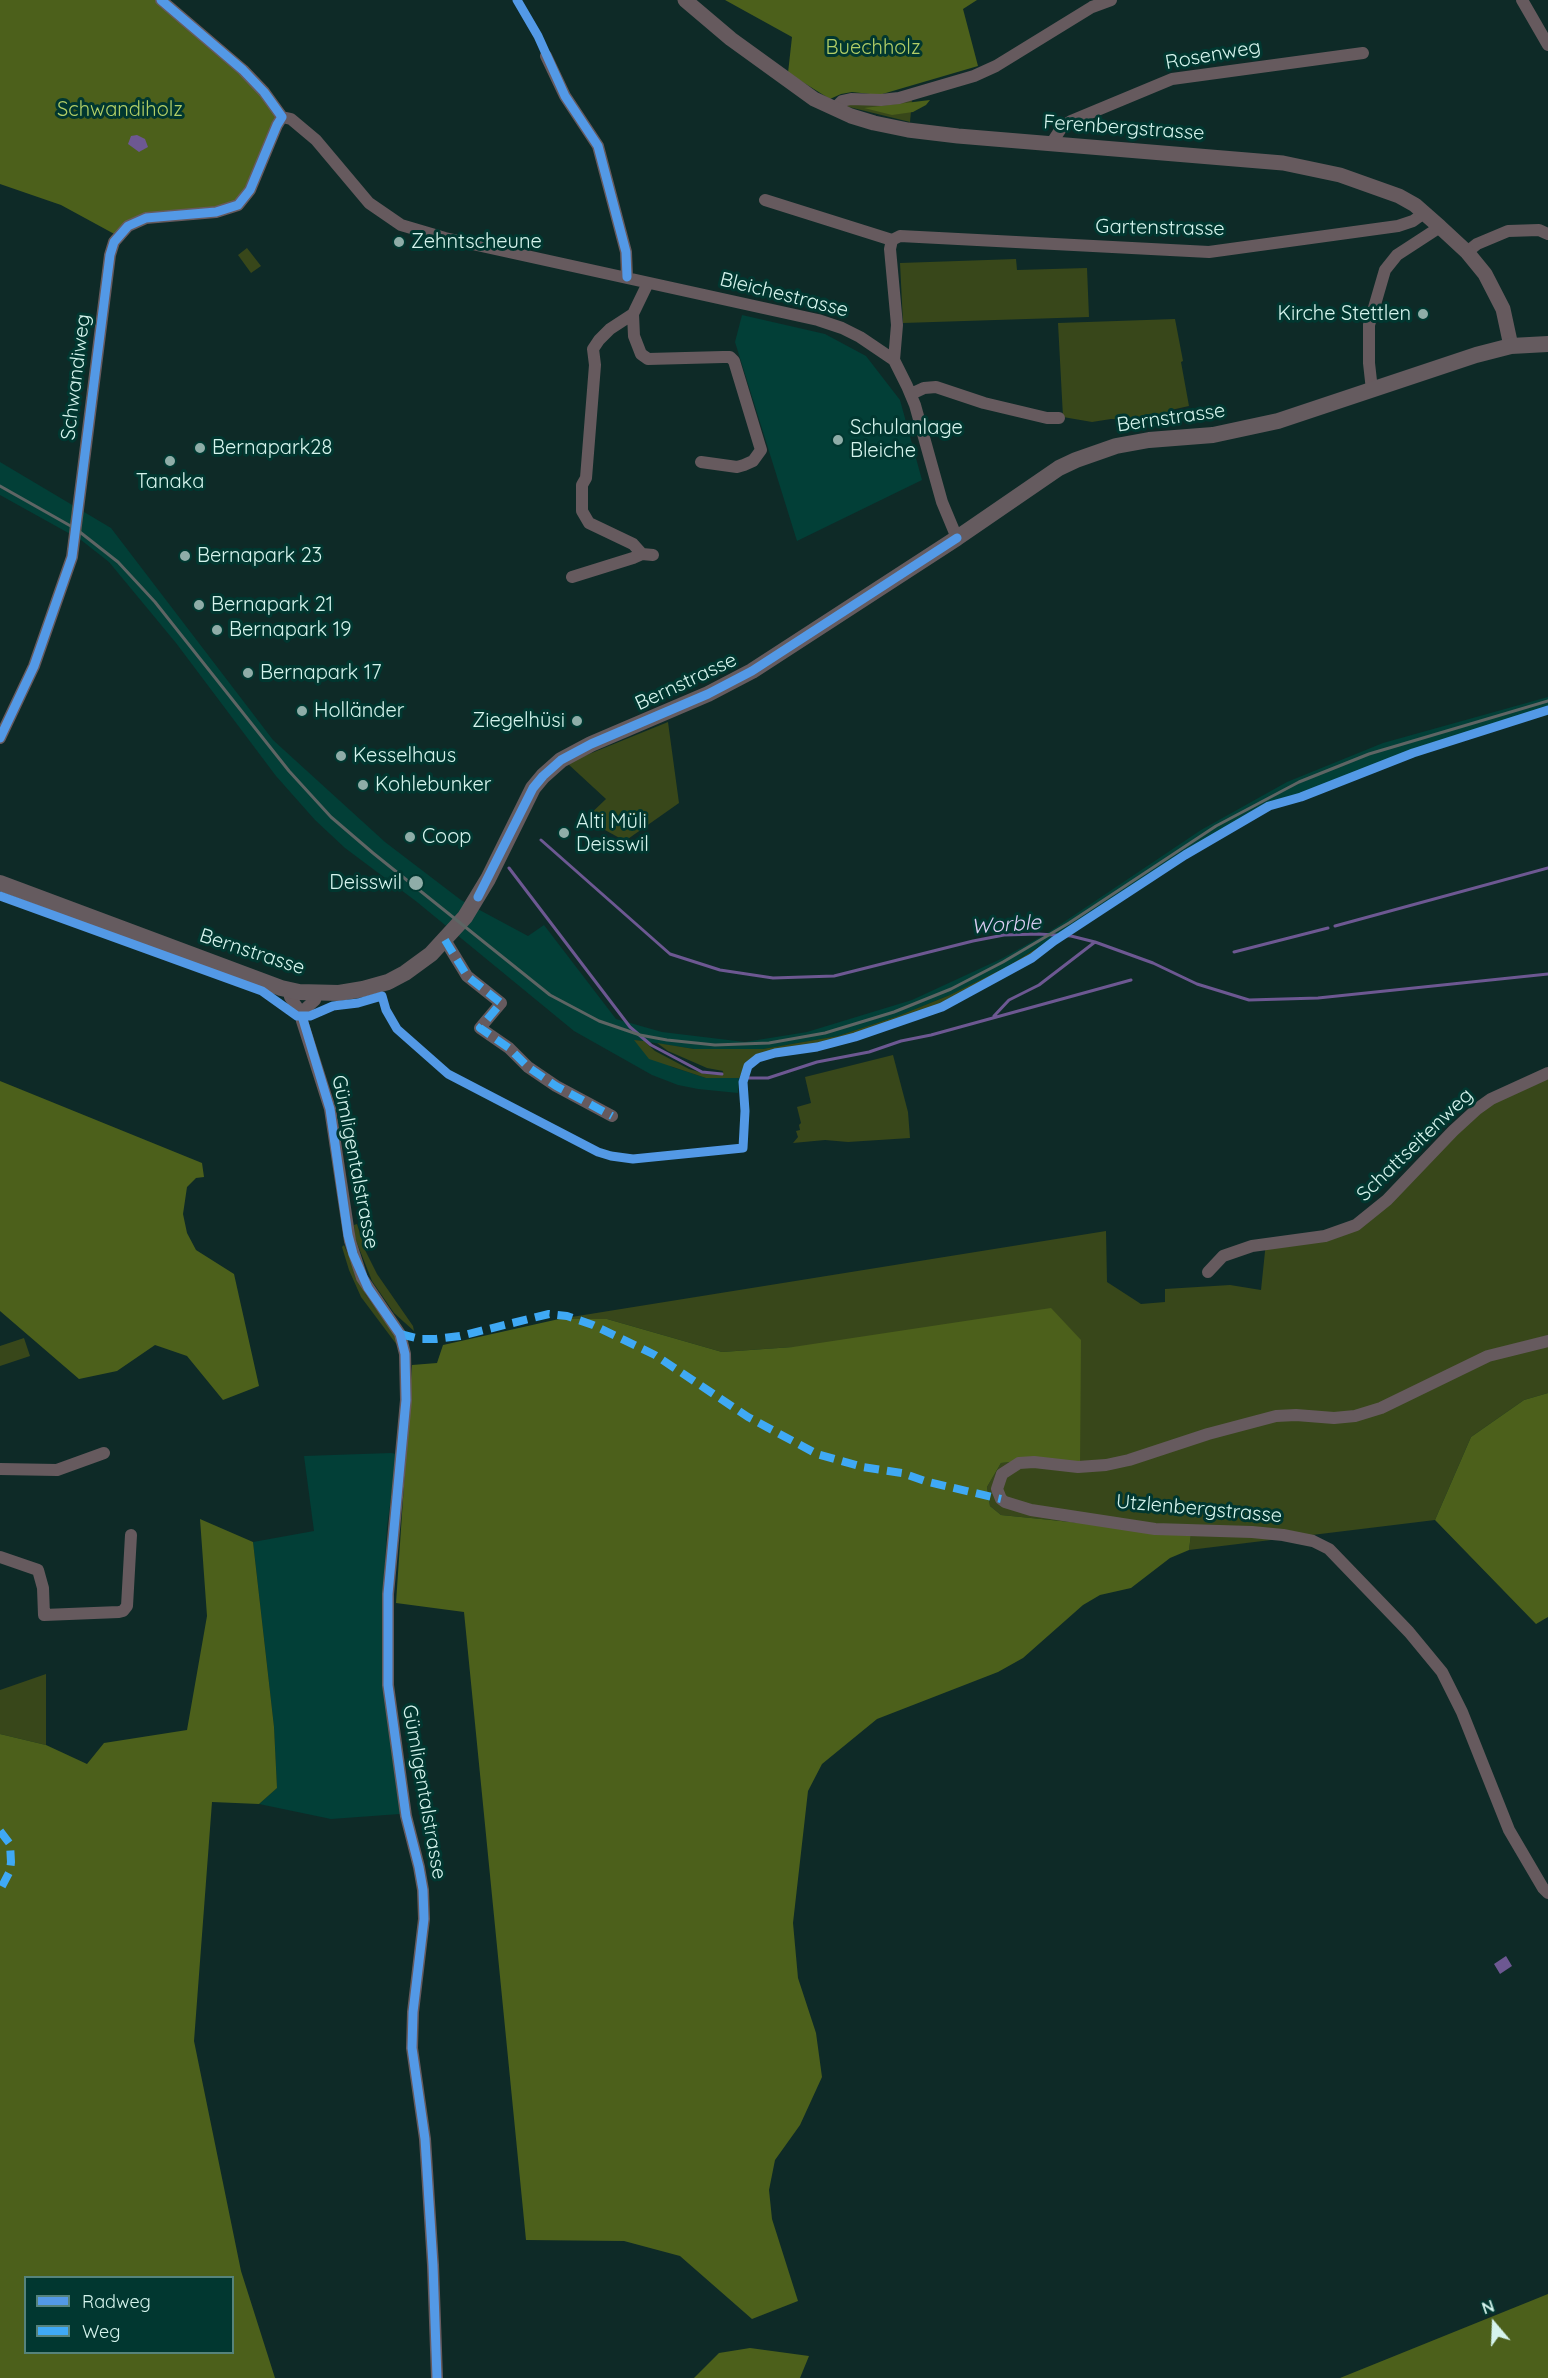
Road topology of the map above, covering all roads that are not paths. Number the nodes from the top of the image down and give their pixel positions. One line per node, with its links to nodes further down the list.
1 (161, 0): 9 (street)
2 (685, 0): 8 (street, Ferenbergstrasse)
3 (1110, 0): 8 (street)
4 (1522, 0): 5 (street)
5 (1548, 45)
6 (1363, 52): 10 (street, Rosenweg)
7 (546, 56): 17 (street)
8 (834, 109): 10 (street, Ferenbergstrasse)
9 (282, 117): 17 (street, Bleichestrasse); 29 (street, Schwandiweg)
10 (1051, 144): 12 (street, Ferenbergstrasse)
11 (765, 200): 15 (street, Gartenstrasse)
12 (1424, 213): 13 (street, Ferenbergstrasse); 15 (street, Gartenstrasse)
13 (1440, 227): 16 (street, Ferenbergstrasse); 23 (street)
14 (1548, 234): 16 (street)
15 (891, 240): 22 (street)
16 (1467, 252): 21 (street, Ferenbergstrasse)
17 (627, 277): 18 (street, Bleichestrasse)
18 (648, 283): 19 (street); 22 (street, Bleichestrasse)
19 (633, 314): 26 (street); 28 (street)
20 (1548, 344): 21 (main road, Bernstrasse)
21 (1511, 346): 23 (main road, Bernstrasse)
22 (894, 360): 24 (street, Bleichestrasse)
23 (1372, 390): 27 (main road, Bernstrasse)
24 (911, 394): 25 (street); 27 (street, Bleichestrasse)
25 (1059, 418)
26 (701, 462)
27 (957, 538): 31 (main road, Bernstrasse)
28 (572, 577)
29 (0, 738)
30 (0, 883): 32 (main road, Bernstrasse)
31 (445, 940): 33 (main road, Bernstrasse); 36 (street)
32 (289, 990): 33 (main road, Bernstrasse); 34 (street, Gümligentalstrasse)
33 (317, 993): 34 (street)
34 (302, 1014): 44 (street, Gümligentalstrasse)
35 (1548, 1073): 37 (street, Schattseitenweg)
36 (612, 1116)
37 (1208, 1272)
38 (1548, 1341): 43 (street, Utzlenbergstrasse)
39 (104, 1453): 40 (street)
40 (0, 1469)
41 (131, 1535): 42 (street)
42 (0, 1557)
43 (1548, 1893)
44 (437, 2378)

